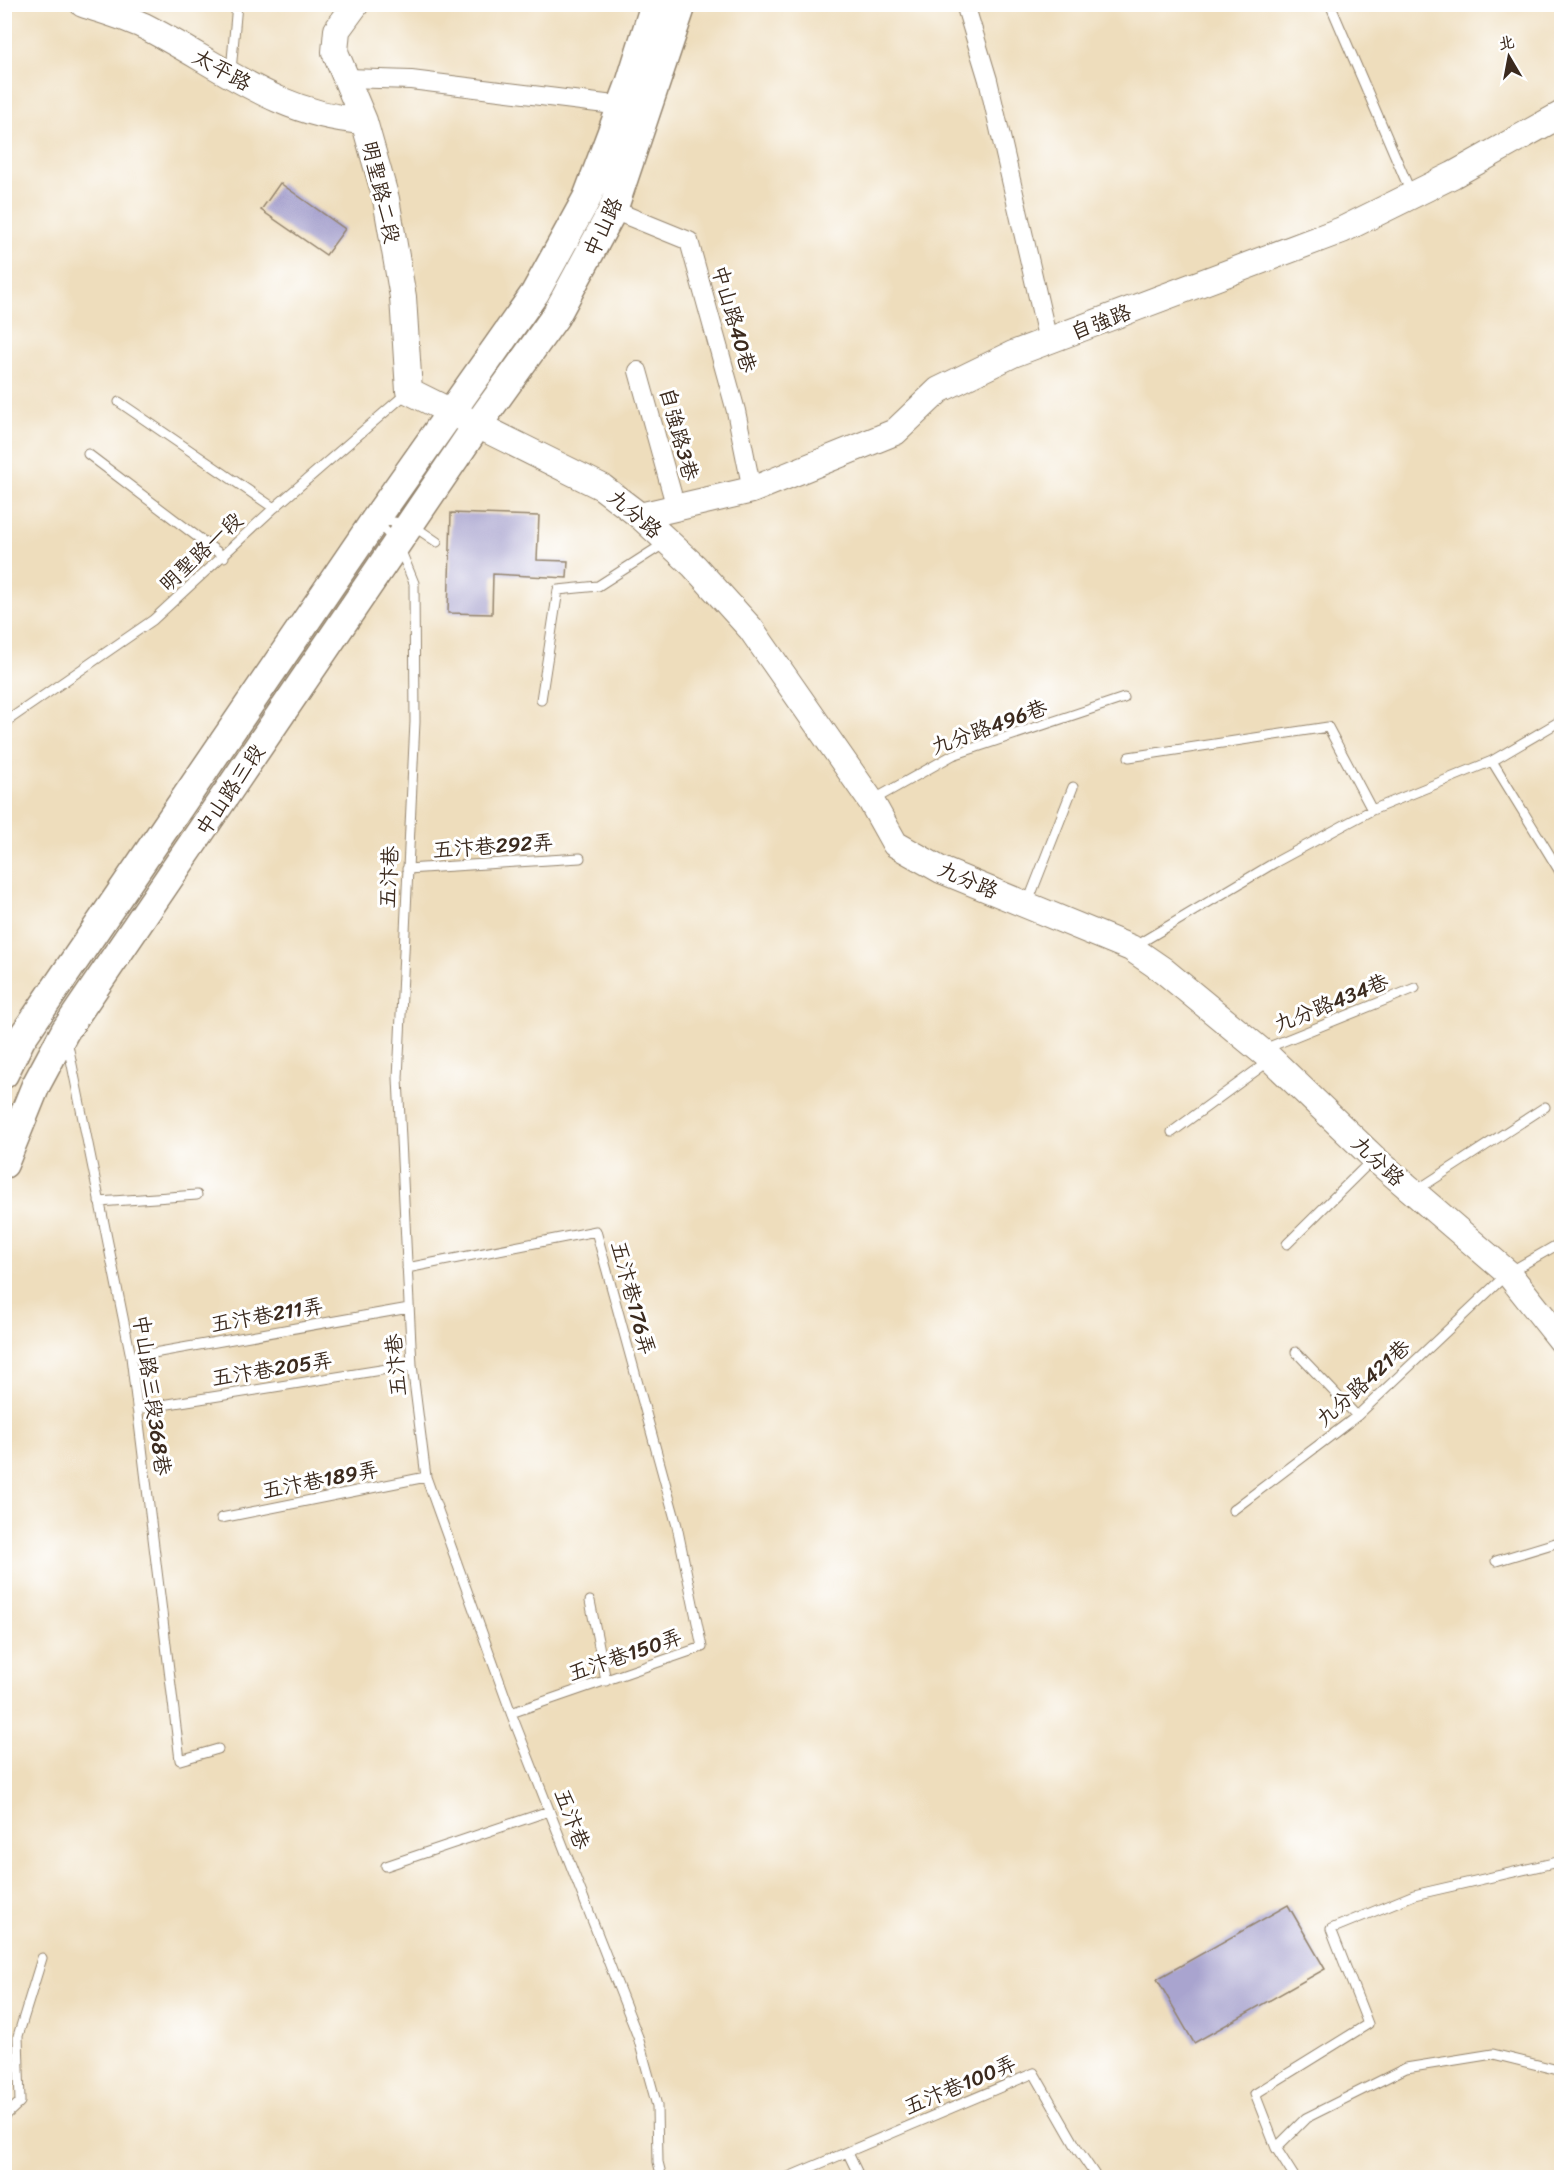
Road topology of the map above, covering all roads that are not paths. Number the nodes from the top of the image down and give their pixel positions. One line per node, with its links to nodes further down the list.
1 (83, 4): 8 (street, 太平路)
2 (237, 4): 8 (lane)
3 (356, 4): 9 (street, 明聖路二段)
4 (655, 4): 10 (main road, 中山路)
5 (682, 4): 14 (main road, 中山路)
6 (965, 4): 15 (street)
7 (1330, 4): 13 (lane)
8 (230, 75): 12 (street, 太平路)
9 (347, 78): 10 (street); 12 (street, 明聖路二段)
10 (622, 106): 19 (main road, 中山路)
11 (1562, 114): 13 (street, 自強路)
12 (364, 121): 17 (street, 明聖路二段)
13 (1412, 195): 15 (street, 自強路)
14 (613, 210): 20 (main road, 中山路); 22 (street, 中山路40巷)
15 (1048, 341): 22 (street, 自強路)
16 (638, 371): 24 (street, 自強路3巷)
17 (409, 391): 19 (street, 九分路); 23 (lane, 明聖路一段)
18 (119, 402): 23 (lane)
19 (451, 414): 20 (street, 九分路); 26 (main road, 中山路三段)
20 (476, 427): 25 (street, 九分路); 27 (main road, 中山路三段)
21 (88, 454): 30 (lane)
22 (752, 490): 24 (street, 自強路)
23 (274, 507): 30 (lane, 明聖路一段)
24 (676, 508): 25 (street, 自強路)
25 (640, 516): 29 (street, 九分路)
26 (375, 520): 27 (lane, 五汴巷); 27 (lane); 46 (main road, 中山路三段)
27 (405, 534): 28 (lane); 41 (lane, 五汴巷); 46 (main road, 中山路三段)
28 (437, 542)
29 (667, 542): 32 (lane); 38 (street, 九分路)
30 (224, 557): 34 (lane, 明聖路一段)
31 (1124, 698): 38 (lane, 九分路496巷)
32 (541, 700)
33 (1562, 720): 36 (lane)
34 (4, 723)
35 (1129, 757): 39 (lane)
36 (1492, 761): 39 (lane); 42 (lane)
37 (1073, 787): 43 (lane)
38 (871, 801): 43 (street, 九分路)
39 (1372, 810): 44 (lane)
40 (580, 858): 41 (lane, 五汴巷292弄)
41 (407, 869): 58 (lane, 五汴巷)
42 (1562, 875)
43 (1027, 904): 44 (street, 九分路)
44 (1131, 948): 47 (street, 九分路)
45 (1415, 988): 47 (lane, 九分路434巷)
46 (51, 1023): 48 (main road, 中山路三段); 52 (main road, 中山路三段); 55 (lane, 中山路三段368巷)
47 (1266, 1055): 50 (lane, 九分路434巷); 51 (street, 九分路)
48 (4, 1074)
49 (1545, 1107): 53 (lane)
50 (1172, 1132)
51 (1374, 1158): 53 (street, 九分路); 57 (lane)
52 (4, 1164)
53 (1412, 1193): 59 (street, 九分路)
54 (197, 1195): 55 (lane)
55 (99, 1202): 63 (lane, 中山路三段368巷)
56 (1562, 1242): 59 (lane, 九分路421巷)
57 (1287, 1244)
58 (407, 1268): 60 (lane, 五汴巷); 70 (lane, 五汴巷176弄)
59 (1508, 1273): 61 (street, 九分路); 66 (lane, 九分路421巷)
60 (409, 1308): 63 (lane, 五汴巷211弄); 64 (lane, 五汴巷)
61 (1560, 1337)
62 (1296, 1352): 66 (lane)
63 (131, 1356): 65 (lane, 中山路三段368巷)
64 (412, 1365): 65 (lane, 五汴巷205弄); 67 (lane, 五汴巷)
65 (137, 1409): 76 (lane, 中山路三段368巷)
66 (1357, 1416): 68 (lane, 九分路421巷)
67 (426, 1477): 69 (lane, 五汴巷189弄); 75 (lane, 五汴巷)
68 (1233, 1510)
69 (221, 1518)
70 (677, 1526): 74 (lane, 五汴巷150弄)
71 (1562, 1540): 72 (lane)
72 (1496, 1561)
73 (590, 1601): 74 (lane)
74 (606, 1680): 75 (lane, 五汴巷150弄)
75 (511, 1713): 77 (lane, 五汴巷)
76 (218, 1749)
77 (549, 1811): 79 (lane); 85 (lane, 五汴巷)
78 (1562, 1861): 83 (lane)
79 (386, 1866)
80 (42, 1958): 82 (lane)
81 (1562, 2071): 83 (lane)
82 (4, 2117)
83 (1276, 2148): 89 (lane)
84 (848, 2153): 86 (lane, 五汴巷100弄); 87 (lane); 88 (lane, 五汴巷100弄)
85 (662, 2178)
86 (786, 2178)
87 (860, 2178)
88 (1097, 2178)
89 (1294, 2178)

